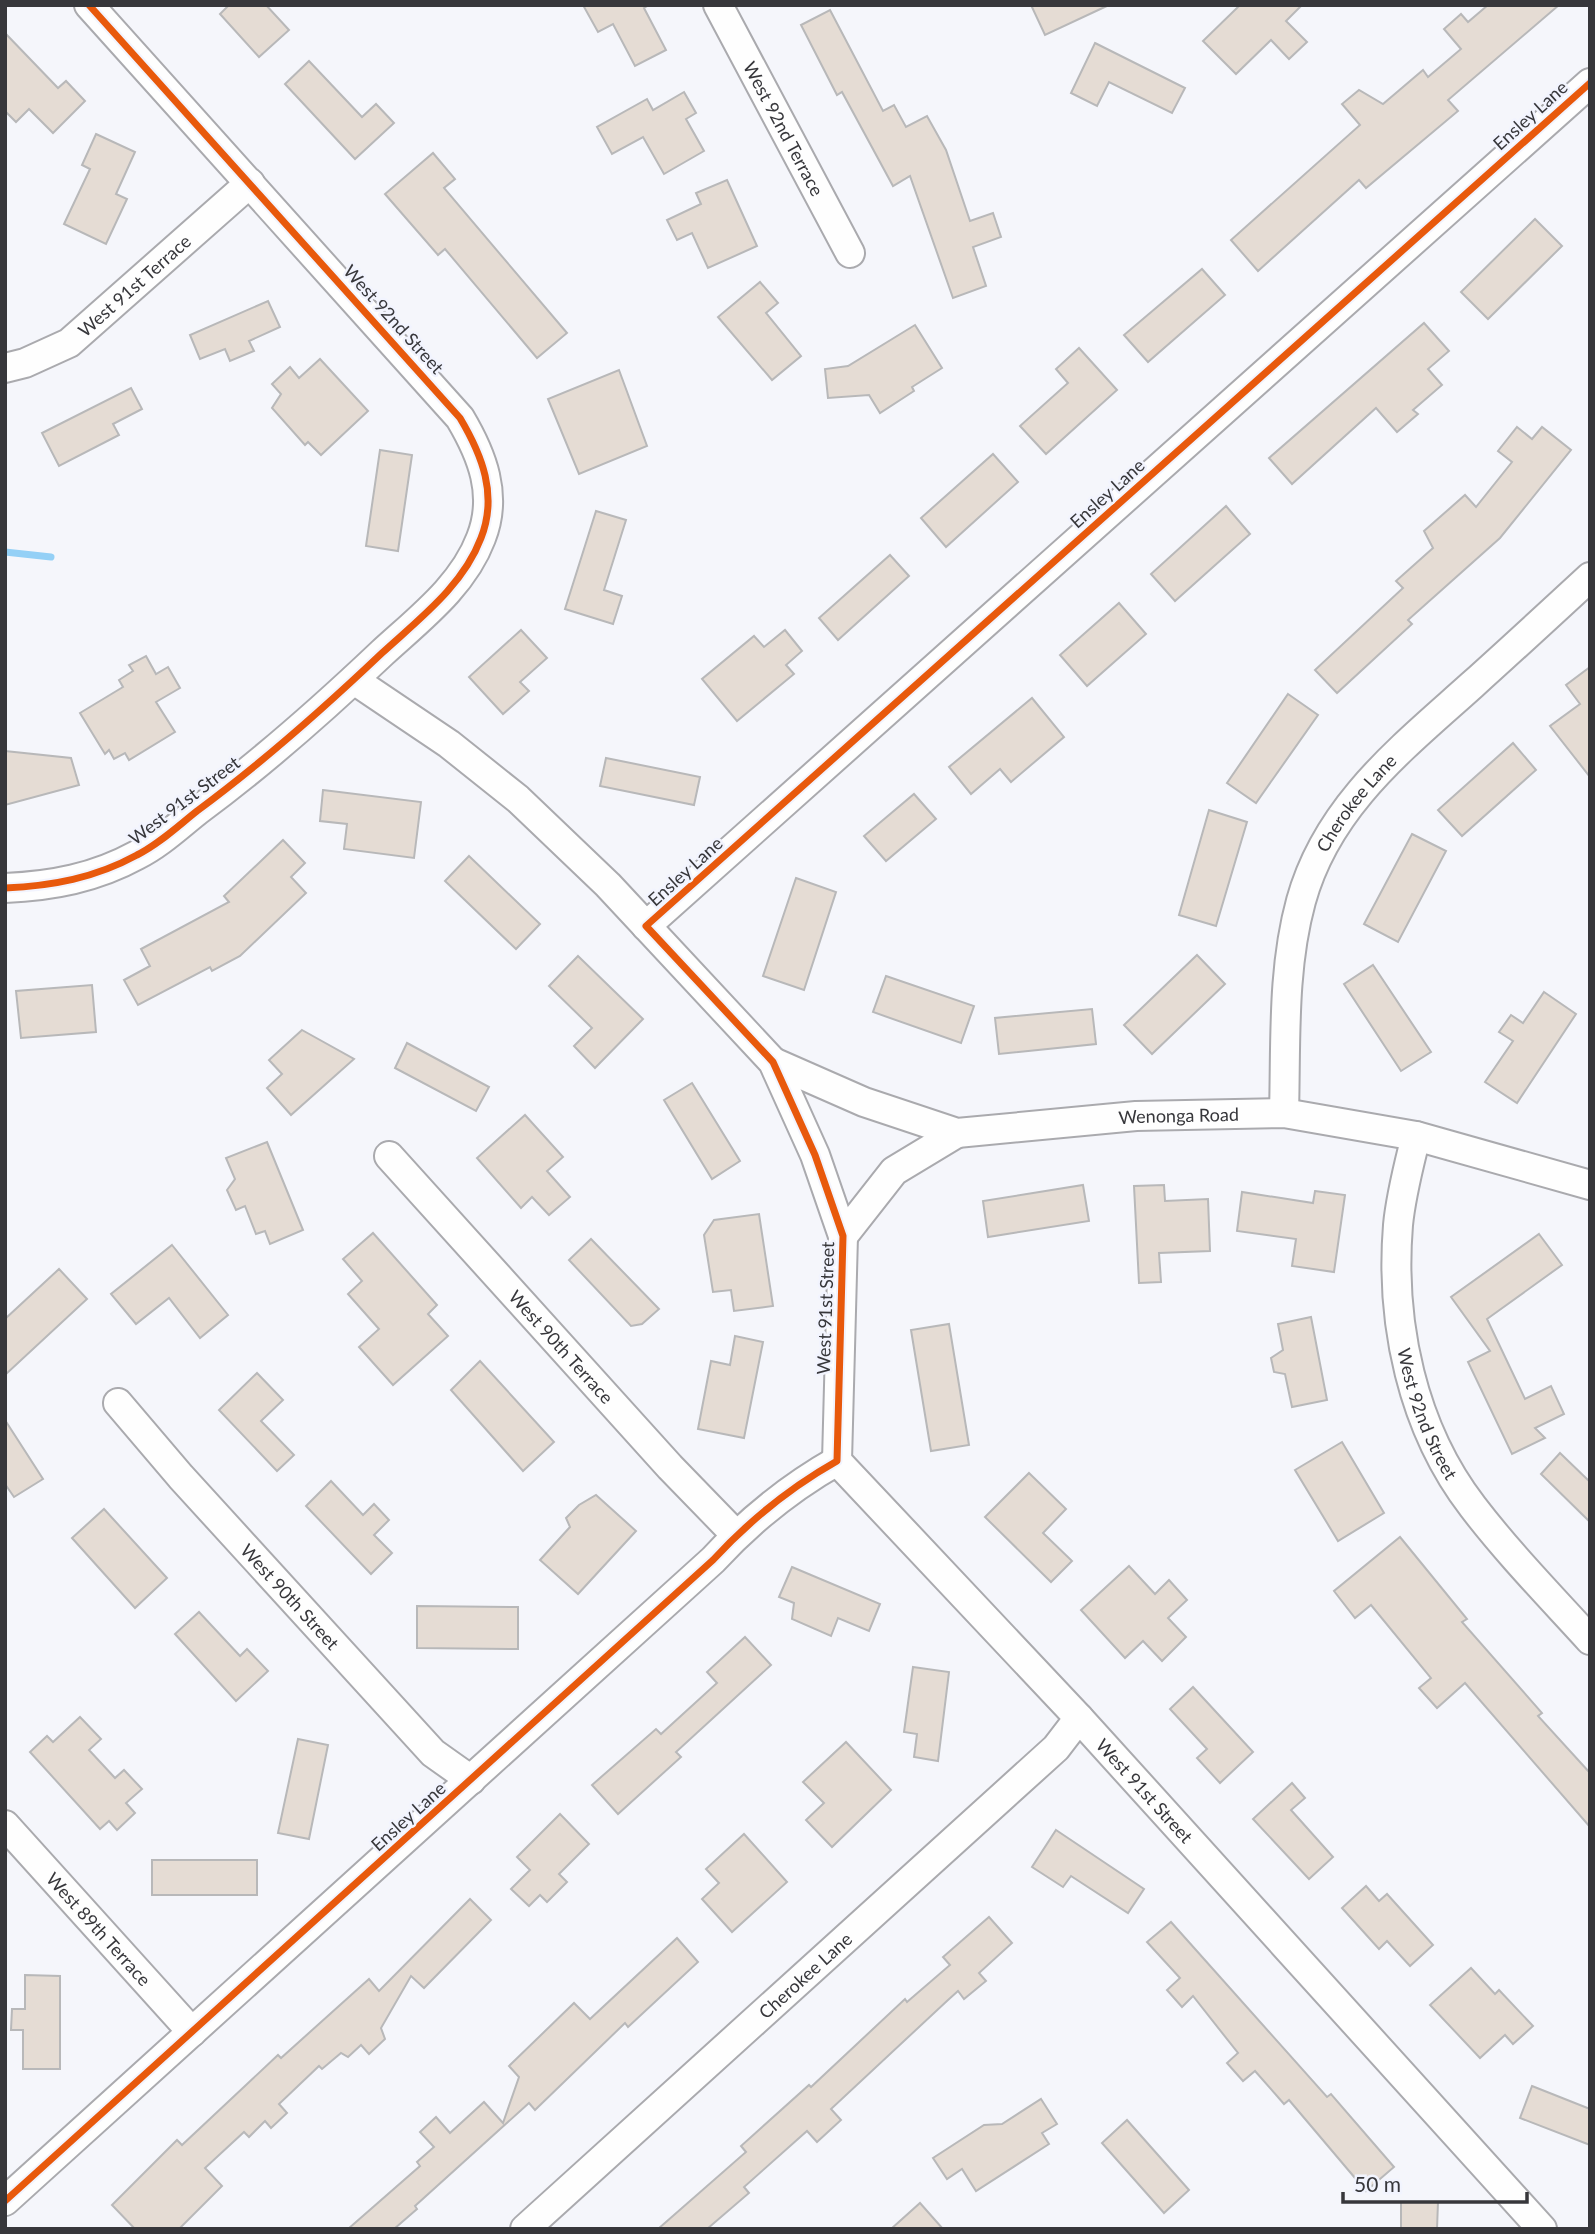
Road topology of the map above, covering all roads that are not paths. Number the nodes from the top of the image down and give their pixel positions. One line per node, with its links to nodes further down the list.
1 (89, 5): 4 (street, West 92nd Street)
2 (718, 5): 5 (street, West 92nd Terrace)
3 (1590, 83): 10 (street, Ensley Lane)
4 (250, 183): 6 (street, West 91st Terrace); 8 (street, West 92nd Street)
5 (850, 253)
6 (5, 368)
7 (1590, 577): 12 (street, Cherokee Lane)
8 (354, 680): 9 (street, West 91st Street); 10 (street, West 91st Street)
9 (5, 888)
10 (646, 926): 11 (street, West 91st Street)
11 (773, 1062): 13 (street, Wenonga Road); 17 (street, West 91st Street)
12 (1284, 1113): 13 (street, Wenonga Road); 14 (street, Wenonga Road)
13 (957, 1133): 17 (street)
14 (1416, 1136): 16 (street, Wenonga Road); 21 (street, West 92nd Street)
15 (389, 1156): 20 (street, West 90th Terrace)
16 (1588, 1179)
17 (844, 1236): 19 (street, West 91st Street)
18 (118, 1403): 23 (street, West 90th Street)
19 (836, 1461): 20 (street, Ensley Lane); 22 (street, West 91st Street)
20 (736, 1535): 23 (street, Ensley Lane)
21 (1590, 1640)
22 (1079, 1718): 27 (street, Cherokee Lane); 28 (street, West 91st Street)
23 (471, 1780): 25 (street, Ensley Lane)
24 (5, 1825): 25 (street, West 89th Terrace)
25 (191, 2032): 26 (street, Ensley Lane)
26 (5, 2201)
27 (526, 2229)
28 (1542, 2229)

